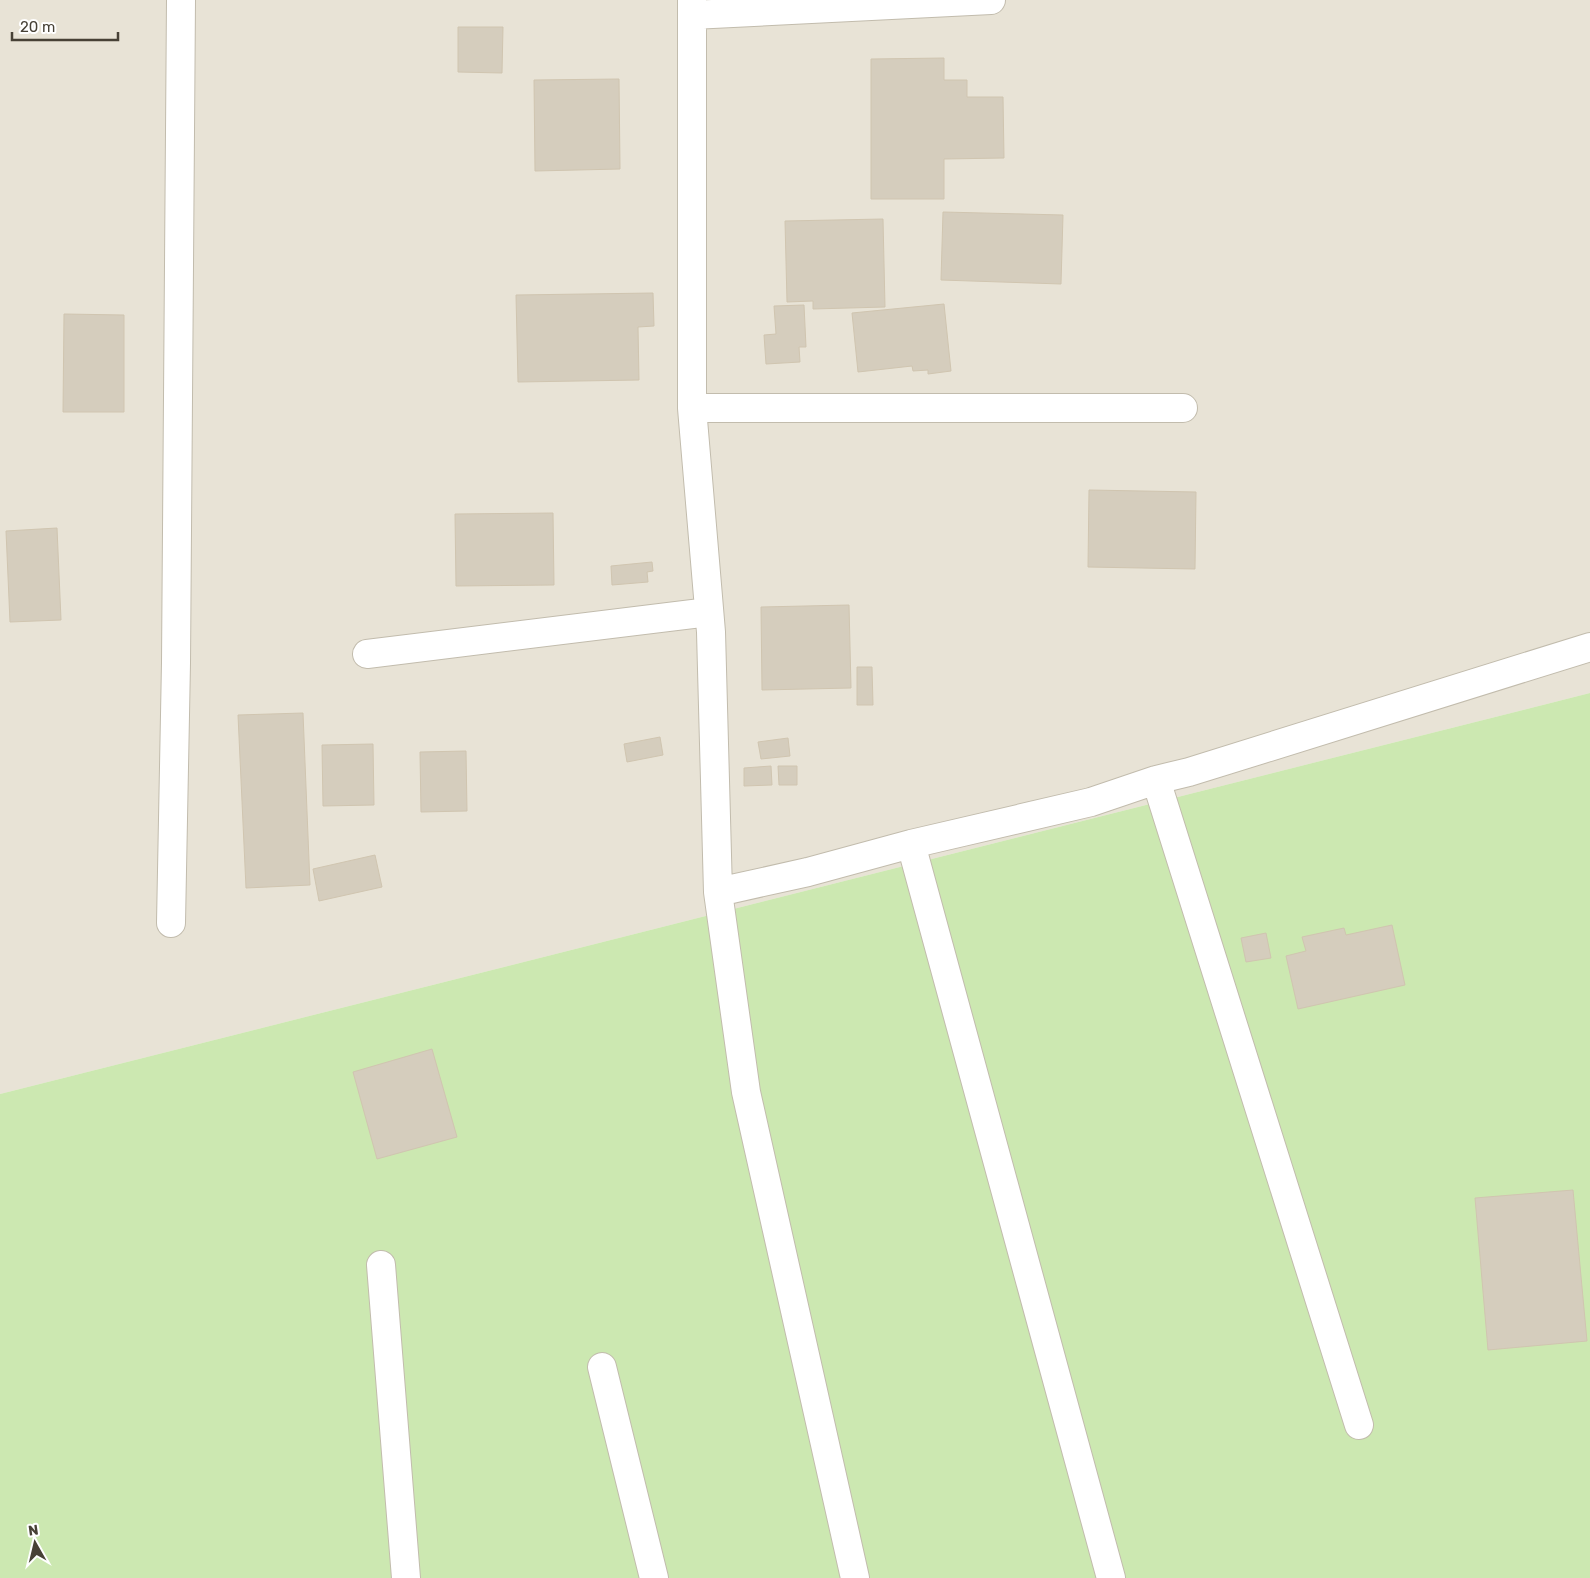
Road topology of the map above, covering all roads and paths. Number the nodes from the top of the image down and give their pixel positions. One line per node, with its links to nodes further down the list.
1 (181, 0): 12 (street)
2 (991, 0): 3 (street)
3 (692, 8): 4 (street)
4 (692, 408): 5 (street); 6 (street)
5 (1183, 408)
6 (709, 612): 8 (street); 11 (street)
7 (1590, 647): 9 (street)
8 (367, 654)
9 (1156, 780): 10 (street); 15 (street)
10 (911, 844): 11 (street); 19 (street)
11 (718, 892): 18 (street)
12 (171, 923)
13 (381, 1264): 16 (street)
14 (602, 1367): 17 (street)
15 (1359, 1424)
16 (406, 1578)
17 (654, 1578)
18 (855, 1578)
19 (1111, 1578)

